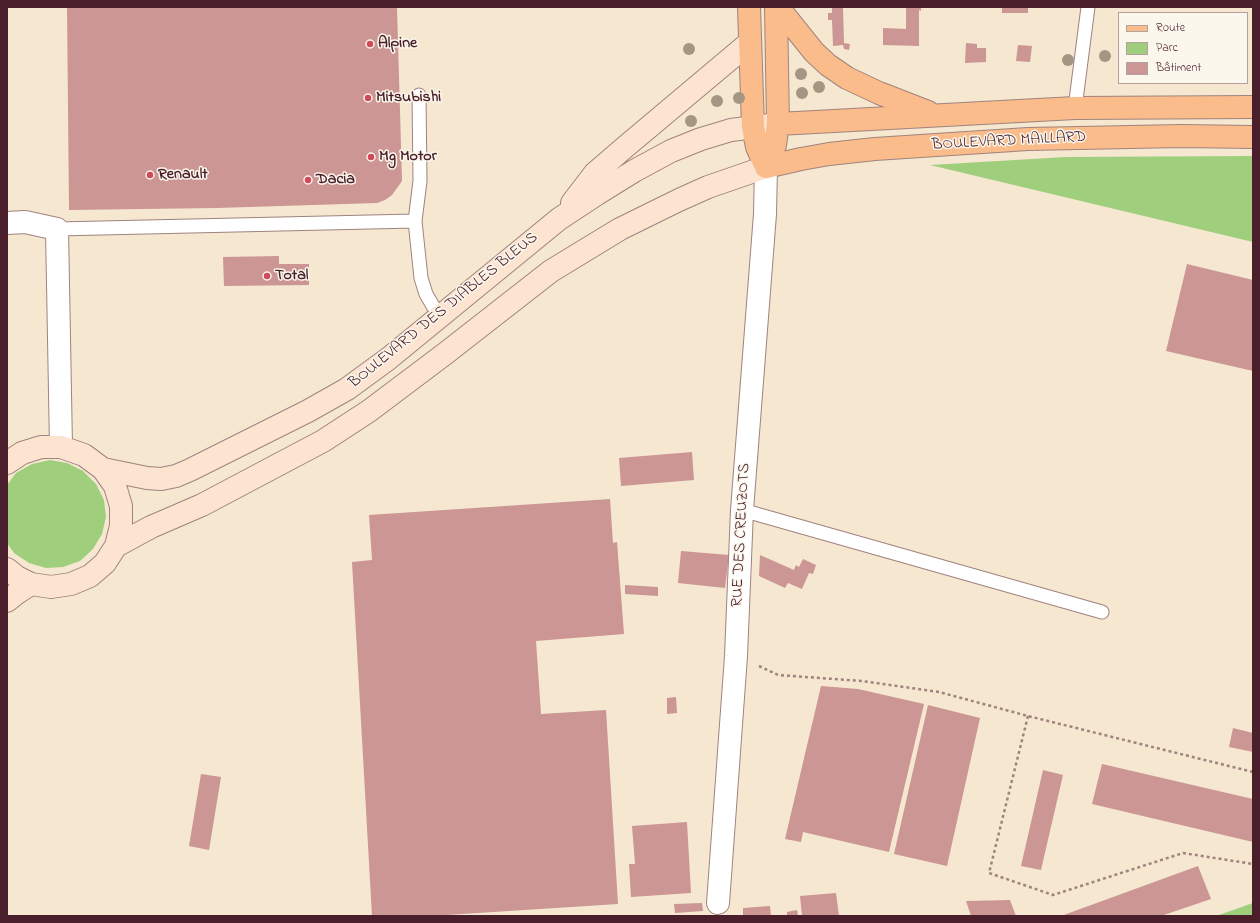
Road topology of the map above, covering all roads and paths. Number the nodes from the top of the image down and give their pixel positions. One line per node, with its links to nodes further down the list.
1 (749, 7): 4 (main road)
2 (777, 7): 8 (main road, BOULEVARD MAILLARD); 9 (main road)
3 (1088, 7): 7 (lane)
4 (749, 44): 10 (main road); 13 (main road)
5 (419, 95): 14 (lane)
6 (1253, 107): 7 (main road, BOULEVARD MAILLARD)
7 (1075, 108): 8 (main road, BOULEVARD MAILLARD)
8 (937, 115): 9 (main road, BOULEVARD MAILLARD)
9 (778, 124): 10 (main road, BOULEVARD DES DIABLES BLEUS); 12 (main road)
10 (753, 126): 12 (main road); 13 (main road, BOULEVARD DES DIABLES BLEUS)
11 (1253, 137): 12 (main road, BOULEVARD MAILLARD)
12 (766, 167): 21 (street, RUE DES CREUZOTS); 22 (main road, BOULEVARD DES DIABLES BLEUS)
13 (558, 219): 17 (main road, BOULEVARD DES DIABLES BLEUS)
14 (415, 221): 16 (lane); 17 (lane)
15 (7, 223): 16 (street)
16 (57, 229): 18 (street)
17 (441, 316): 20 (main road, BOULEVARD DES DIABLES BLEUS)
18 (61, 447): 19 (main road); 20 (main road)
19 (7, 463)
20 (104, 470): 22 (main road)
21 (742, 510): 26 (lane); 27 (street, RUE DES CREUZOTS)
22 (116, 546): 24 (main road)
23 (7, 569): 24 (main road)
24 (31, 584): 25 (main road)
25 (7, 601)
26 (1102, 612)
27 (736, 656): 28 (path); 31 (street, RUE DES CREUZOTS)
28 (1028, 716): 29 (path); 30 (path)
29 (1253, 772)
30 (1253, 864)
31 (718, 903)

